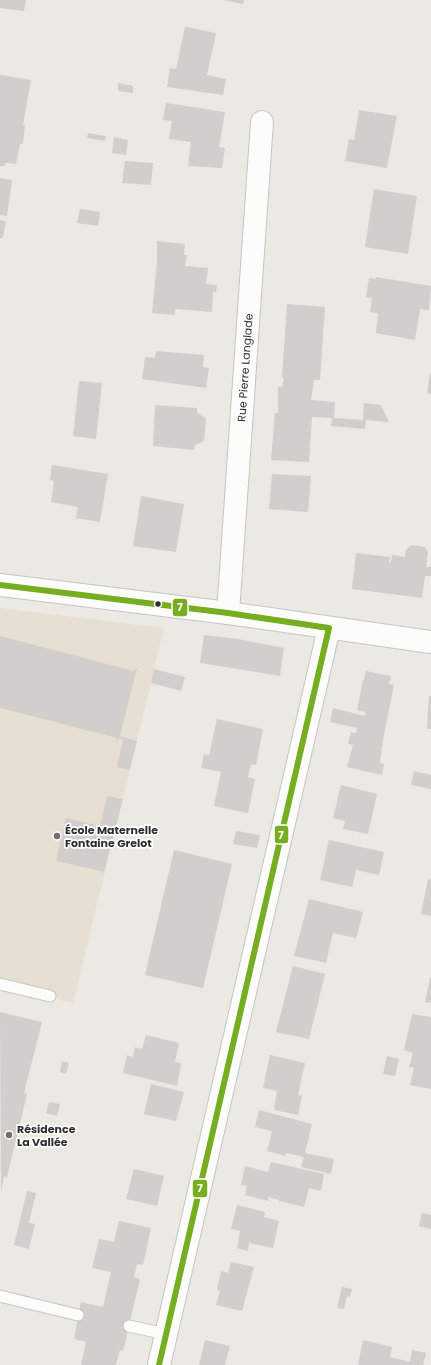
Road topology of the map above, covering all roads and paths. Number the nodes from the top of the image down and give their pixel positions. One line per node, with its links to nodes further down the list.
1 (262, 122): 3 (street, Rue Pierre Langlade)
2 (0, 585): 3 (street)
3 (228, 614): 4 (street)
4 (329, 628): 5 (street); 11 (street)
5 (431, 642)
6 (0, 984): 7 (lane)
7 (50, 996)
8 (0, 1296): 9 (lane)
9 (78, 1315)
10 (129, 1326): 11 (lane)
11 (166, 1334): 12 (street)
12 (159, 1365)

